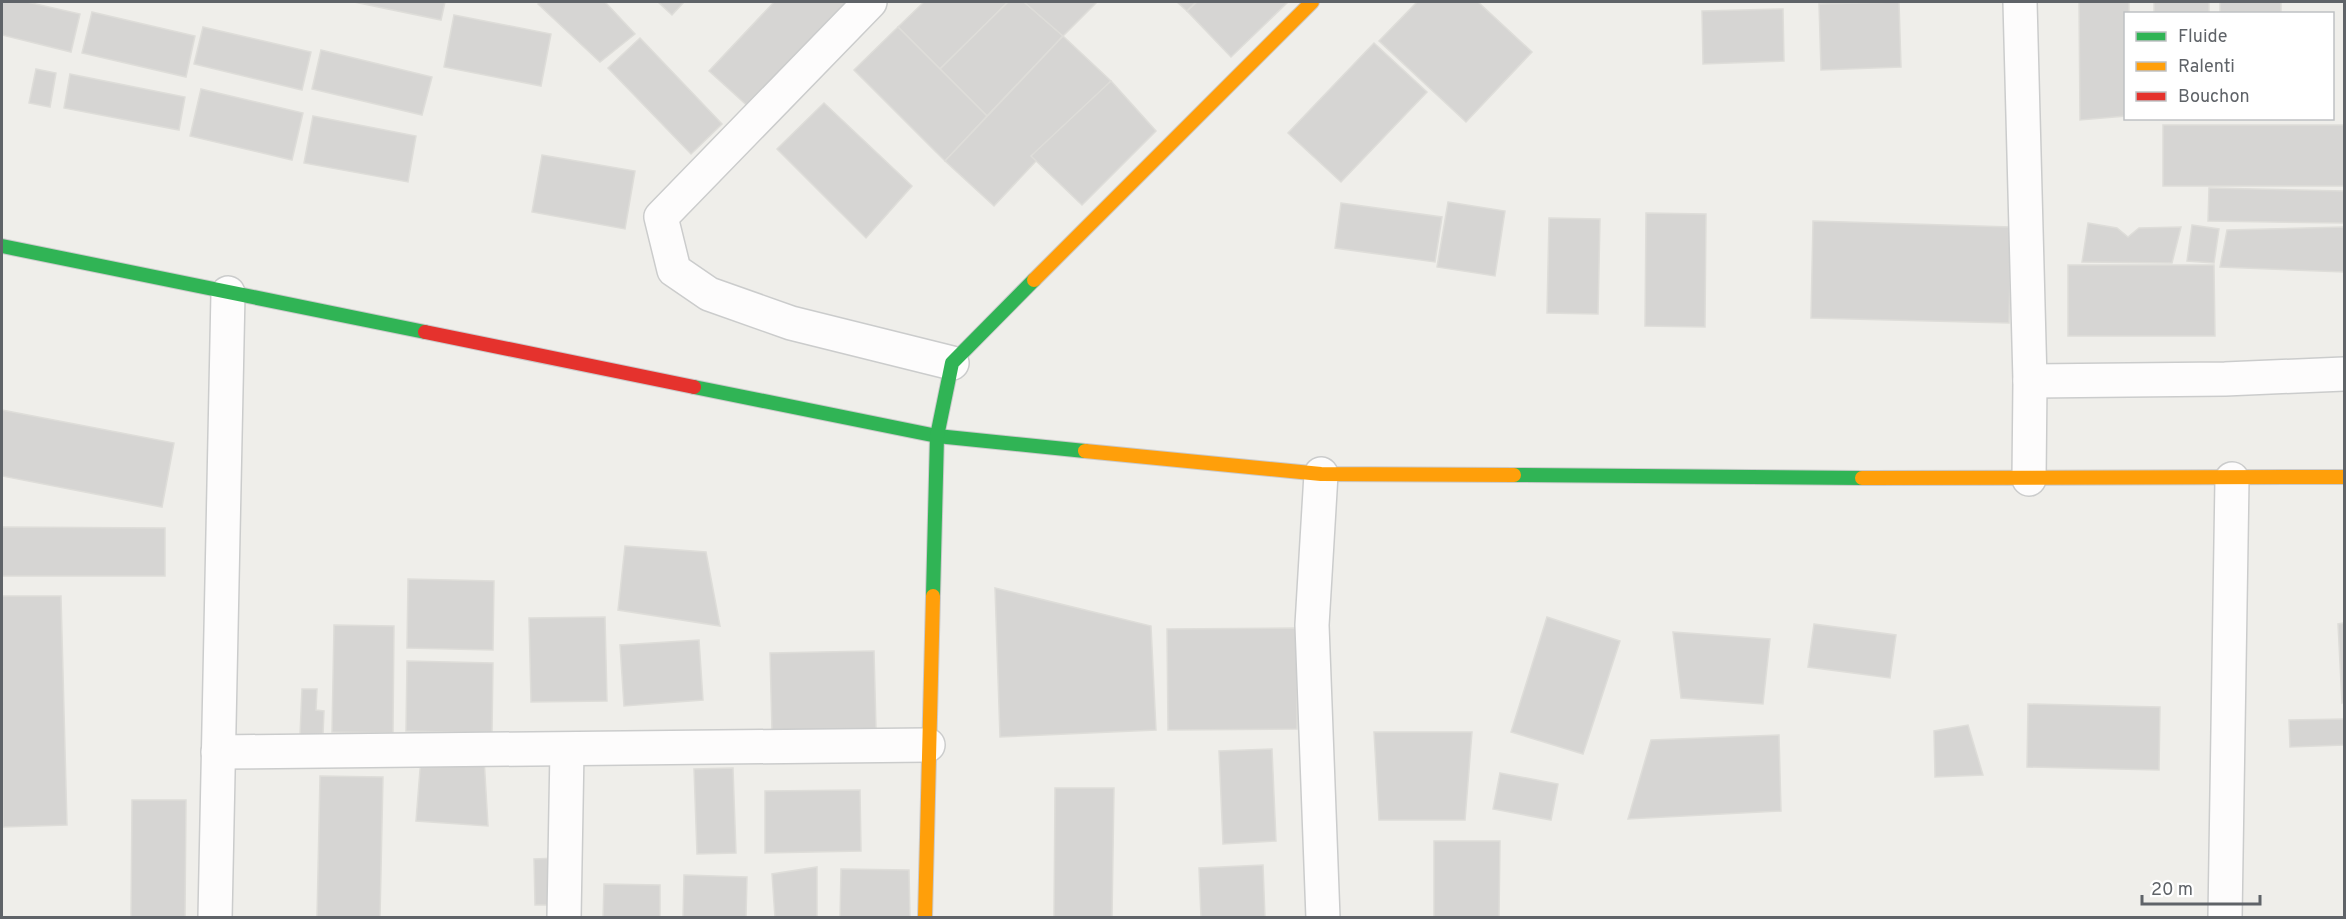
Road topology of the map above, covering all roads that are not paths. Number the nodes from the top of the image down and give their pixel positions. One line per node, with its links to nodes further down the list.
1 (870, 2): 6 (street)
2 (1312, 2): 6 (street)
3 (2020, 2): 8 (street)
4 (2, 246): 5 (street)
5 (228, 293): 9 (street); 16 (street)
6 (952, 363): 9 (street)
7 (2344, 374): 8 (street)
8 (2030, 381): 12 (street)
9 (937, 436): 10 (street); 14 (street)
10 (1321, 474): 12 (street); 20 (street)
11 (2344, 477): 13 (street)
12 (2029, 479): 13 (street)
13 (2232, 479): 21 (street)
14 (928, 746): 15 (street); 19 (street)
15 (567, 750): 16 (street); 18 (street)
16 (218, 752): 17 (street)
17 (214, 918)
18 (564, 918)
19 (925, 918)
20 (1323, 918)
21 (2225, 918)

